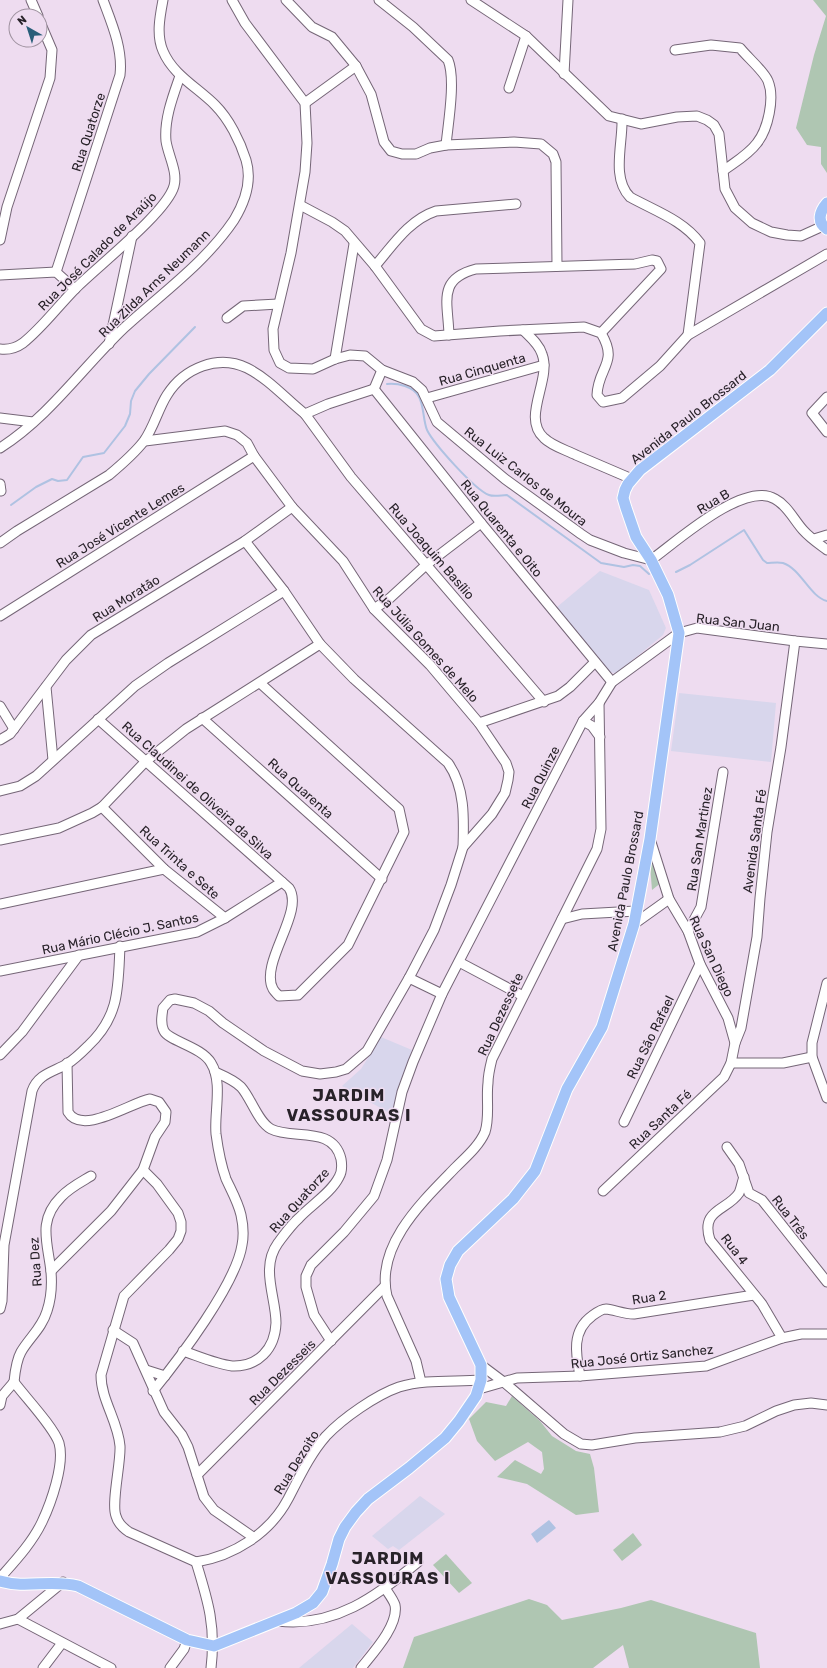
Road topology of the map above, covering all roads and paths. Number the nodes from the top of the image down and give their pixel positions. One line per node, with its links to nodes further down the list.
1 (103, 0): 29 (street, Rua Quatorze)
2 (163, 0): 13 (street, Rua Zilda Arns Neumann)
3 (232, 0): 15 (street)
4 (286, 0): 11 (street)
5 (379, 0): 17 (street)
6 (471, 0): 8 (street)
7 (568, 0): 12 (street)
8 (526, 36): 12 (street); 14 (street)
9 (48, 41): 24 (street)
10 (675, 50): 18 (street)
11 (356, 66): 15 (street); 17 (street)
12 (564, 74): 16 (street)
13 (180, 76): 23 (street, Rua José Calado de Araújo); 39 (street, Rua Zilda Arns Neumann)
14 (509, 88)
15 (305, 103): 21 (street)
16 (622, 119): 18 (street); 38 (street)
17 (446, 145): 28 (street)
18 (723, 171): 22 (street)
19 (827, 203): 22 (main road)
20 (516, 204): 27 (street)
21 (300, 205): 25 (street); 32 (street)
22 (825, 227)
23 (132, 236): 31 (street, Rua José Calado de Araújo); 39 (street)
24 (0, 240)
25 (354, 244): 27 (street); 41 (street)
26 (827, 254): 38 (street)
27 (375, 266): 37 (street)
28 (557, 266): 36 (street); 37 (street)
29 (56, 272): 30 (street); 31 (street)
30 (0, 275)
31 (76, 288): 40 (street, Rua José Calado de Araújo)
32 (278, 304): 34 (street); 41 (street)
33 (827, 314): 54 (main road, Avenida Paulo Brossard)
34 (227, 318)
35 (523, 330): 36 (street); 37 (street); 42 (street)
36 (602, 333): 38 (street)
37 (449, 335)
38 (688, 336)
39 (109, 344): 49 (street, Rua Zilda Arns Neumann)
40 (0, 349)
41 (335, 359): 43 (street)
42 (544, 364): 46 (street, Rua Cinquenta); 54 (street)
43 (382, 370): 44 (street); 46 (street)
44 (374, 389): 47 (street); 56 (street, Rua Quarenta e Oito)
45 (827, 397): 50 (street)
46 (427, 398): 62 (street, Rua Luiz Carlos de Moura)
47 (305, 414): 51 (street, Rua Joaquim Basílio); 63 (street, Rua Joaquim Basílio)
48 (0, 418): 49 (street)
49 (33, 422): 52 (street, Rua Zilda Arns Neumann)
50 (827, 432)
51 (145, 441): 53 (street, Rua Júlia Gomes de Melo); 60 (street, Rua Joaquim Basílio)
52 (0, 448)
53 (254, 456): 55 (street, Rua Júlia Gomes de Melo); 66 (street, Rua José Vicente Lemes)
54 (632, 479): 62 (main road, Avenida Paulo Brossard)
55 (292, 507): 59 (street, Rua Moratão); 65 (street, Rua Júlia Gomes de Melo)
56 (481, 523): 63 (street); 71 (street, Rua Quarenta e Oito)
57 (827, 535): 58 (street)
58 (814, 539): 61 (street, Rua B); 62 (street, Rua B)
59 (245, 541): 64 (street); 74 (street, Rua Moratão)
60 (0, 543)
61 (827, 550)
62 (651, 560): 67 (main road, Avenida Paulo Brossard)
63 (426, 565): 65 (street); 75 (street, Rua Joaquim Basílio)
64 (284, 591): 69 (street); 78 (street)
65 (374, 609): 81 (street, Rua Júlia Gomes de Melo)
66 (0, 616)
67 (679, 633): 68 (street, Rua San Juan); 72 (street, Rua Quinze); 90 (main road, Avenida Paulo Brossard)
68 (795, 641): 70 (street, Rua San Juan); 114 (street, Avenida Santa Fé)
69 (320, 644): 73 (street); 92 (street)
70 (827, 644)
71 (594, 662): 72 (street, Rua Quarenta e Oito); 75 (street)
72 (612, 682): 76 (street, Rua Quinze)
73 (260, 683): 79 (street); 94 (street, Rua Claudinei de Oliveira da Silva)
74 (46, 687): 82 (street, Rua Moratão); 85 (street)
75 (544, 702): 81 (street)
76 (600, 703): 80 (street, Rua Quinze); 83 (street, Rua Dezessete)
77 (0, 706): 82 (street)
78 (98, 718): 85 (street); 86 (street, Rua Claudinei de Oliveira da Silva)
79 (202, 718): 86 (street); 94 (street, Rua Quarenta)
80 (583, 721): 83 (street); 107 (street, Rua Quinze)
81 (478, 723): 92 (street, Rua Júlia Gomes de Melo)
82 (14, 729): 84 (street, Rua Moratão)
83 (600, 737): 97 (street, Rua Dezessete)
84 (0, 740)
85 (53, 760): 88 (street)
86 (146, 761): 89 (street); 95 (street, Rua Claudinei de Oliveira da Silva)
87 (724, 772): 104 (street, Rua San Martinez)
88 (0, 791)
89 (102, 807): 91 (street); 93 (street, Rua Trinta e Sete)
90 (650, 839): 96 (street, Rua San Diego); 99 (main road, Avenida Paulo Brossard)
91 (0, 840)
92 (463, 847): 110 (street, Rua Júlia Gomes de Melo)
93 (164, 869): 98 (street); 101 (street, Rua Trinta e Sete)
94 (382, 879): 95 (street, Rua Claudinei de Oliveira da Silva)
95 (282, 882): 101 (street, Rua Mário Clécio J. Santos)
96 (669, 899): 103 (street); 104 (street, Rua San Diego)
97 (570, 901): 100 (street); 102 (street, Rua Dezessete)
98 (0, 904)
99 (636, 911): 100 (street); 103 (main road, Avenida Paulo Brossard)
100 (582, 914): 102 (street)
101 (225, 918): 105 (street, Rua Mário Clécio J. Santos)
102 (562, 919): 113 (street, Rua Dezessete)
103 (634, 924): 138 (main road, Avenida Paulo Brossard)
104 (688, 931): 108 (street, Rua San Diego)
105 (120, 946): 106 (street, Rua Mário Clécio J. Santos); 118 (street)
106 (79, 956): 109 (street, Rua Mário Clécio J. Santos); 115 (street)
107 (459, 962): 112 (street, Rua Quinze); 113 (street)
108 (700, 964): 114 (street, Rua San Diego); 121 (street, Rua São Rafael)
109 (0, 970)
110 (409, 978): 112 (street); 119 (street, Rua Júlia Gomes de Melo)
111 (827, 983): 116 (street)
112 (442, 994): 136 (street, Rua Quinze)
113 (523, 996): 130 (street, Rua Dezessete)
114 (735, 1043): 117 (street, Rua San Diego)
115 (0, 1055)
116 (812, 1057): 117 (street); 120 (street)
117 (731, 1062): 126 (street, Rua Santa Fé)
118 (67, 1064): 123 (street); 127 (street)
119 (215, 1072): 137 (street); 137 (street, Rua Quatorze)
120 (827, 1098)
121 (624, 1122)
122 (727, 1146): 125 (street, Rua Três)
123 (143, 1170): 128 (street); 133 (street)
124 (91, 1176): 128 (street, Rua Dez)
125 (744, 1177): 129 (street, Rua Três); 131 (street, Rua 4)
126 (603, 1191)
127 (2, 1246): 132 (street)
128 (51, 1271): 142 (street, Rua Dez)
129 (827, 1282)
130 (384, 1287): 136 (street, Rua Dezesseis); 143 (street)
131 (754, 1295): 135 (street, Rua 4); 141 (street, Rua 2)
132 (0, 1308)
133 (114, 1330): 139 (street); 151 (street)
134 (827, 1334): 135 (street, Rua José Ortiz Sanchez)
135 (782, 1338): 141 (street, Rua José Ortiz Sanchez)
136 (331, 1341): 149 (street, Rua Dezesseis)
137 (183, 1351): 140 (street)
138 (481, 1365): 144 (street); 145 (main road, Avenida Paulo Brossard)
139 (146, 1370): 140 (street); 146 (street)
140 (165, 1376): 146 (street)
141 (580, 1376): 144 (street, Rua José Ortiz Sanchez)
142 (14, 1382): 147 (street); 153 (street)
143 (420, 1382): 145 (street, Rua Dezoito); 150 (street, Rua Dezoito)
144 (505, 1383): 145 (street, Rua José Ortiz Sanchez); 148 (street)
145 (480, 1385): 158 (main road, Avenida Paulo Brossard)
146 (153, 1391): 149 (street)
147 (1, 1399)
148 (827, 1405)
149 (197, 1475): 150 (street)
150 (253, 1537): 151 (street, Rua Dezoito)
151 (196, 1562): 162 (street)
152 (418, 1562): 156 (street)
153 (0, 1578)
154 (0, 1581): 155 (main road)
155 (63, 1582): 157 (street); 160 (main road)
156 (385, 1588): 158 (street); 167 (street)
157 (18, 1619): 159 (street); 161 (street)
158 (278, 1621): 162 (main road, Avenida Paulo Brossard)
159 (0, 1624)
160 (187, 1640): 162 (main road); 165 (street)
161 (62, 1643): 163 (street); 164 (street)
162 (214, 1646): 166 (street)
163 (42, 1668)
164 (111, 1668)
165 (170, 1668)
166 (211, 1668)
167 (361, 1668)

